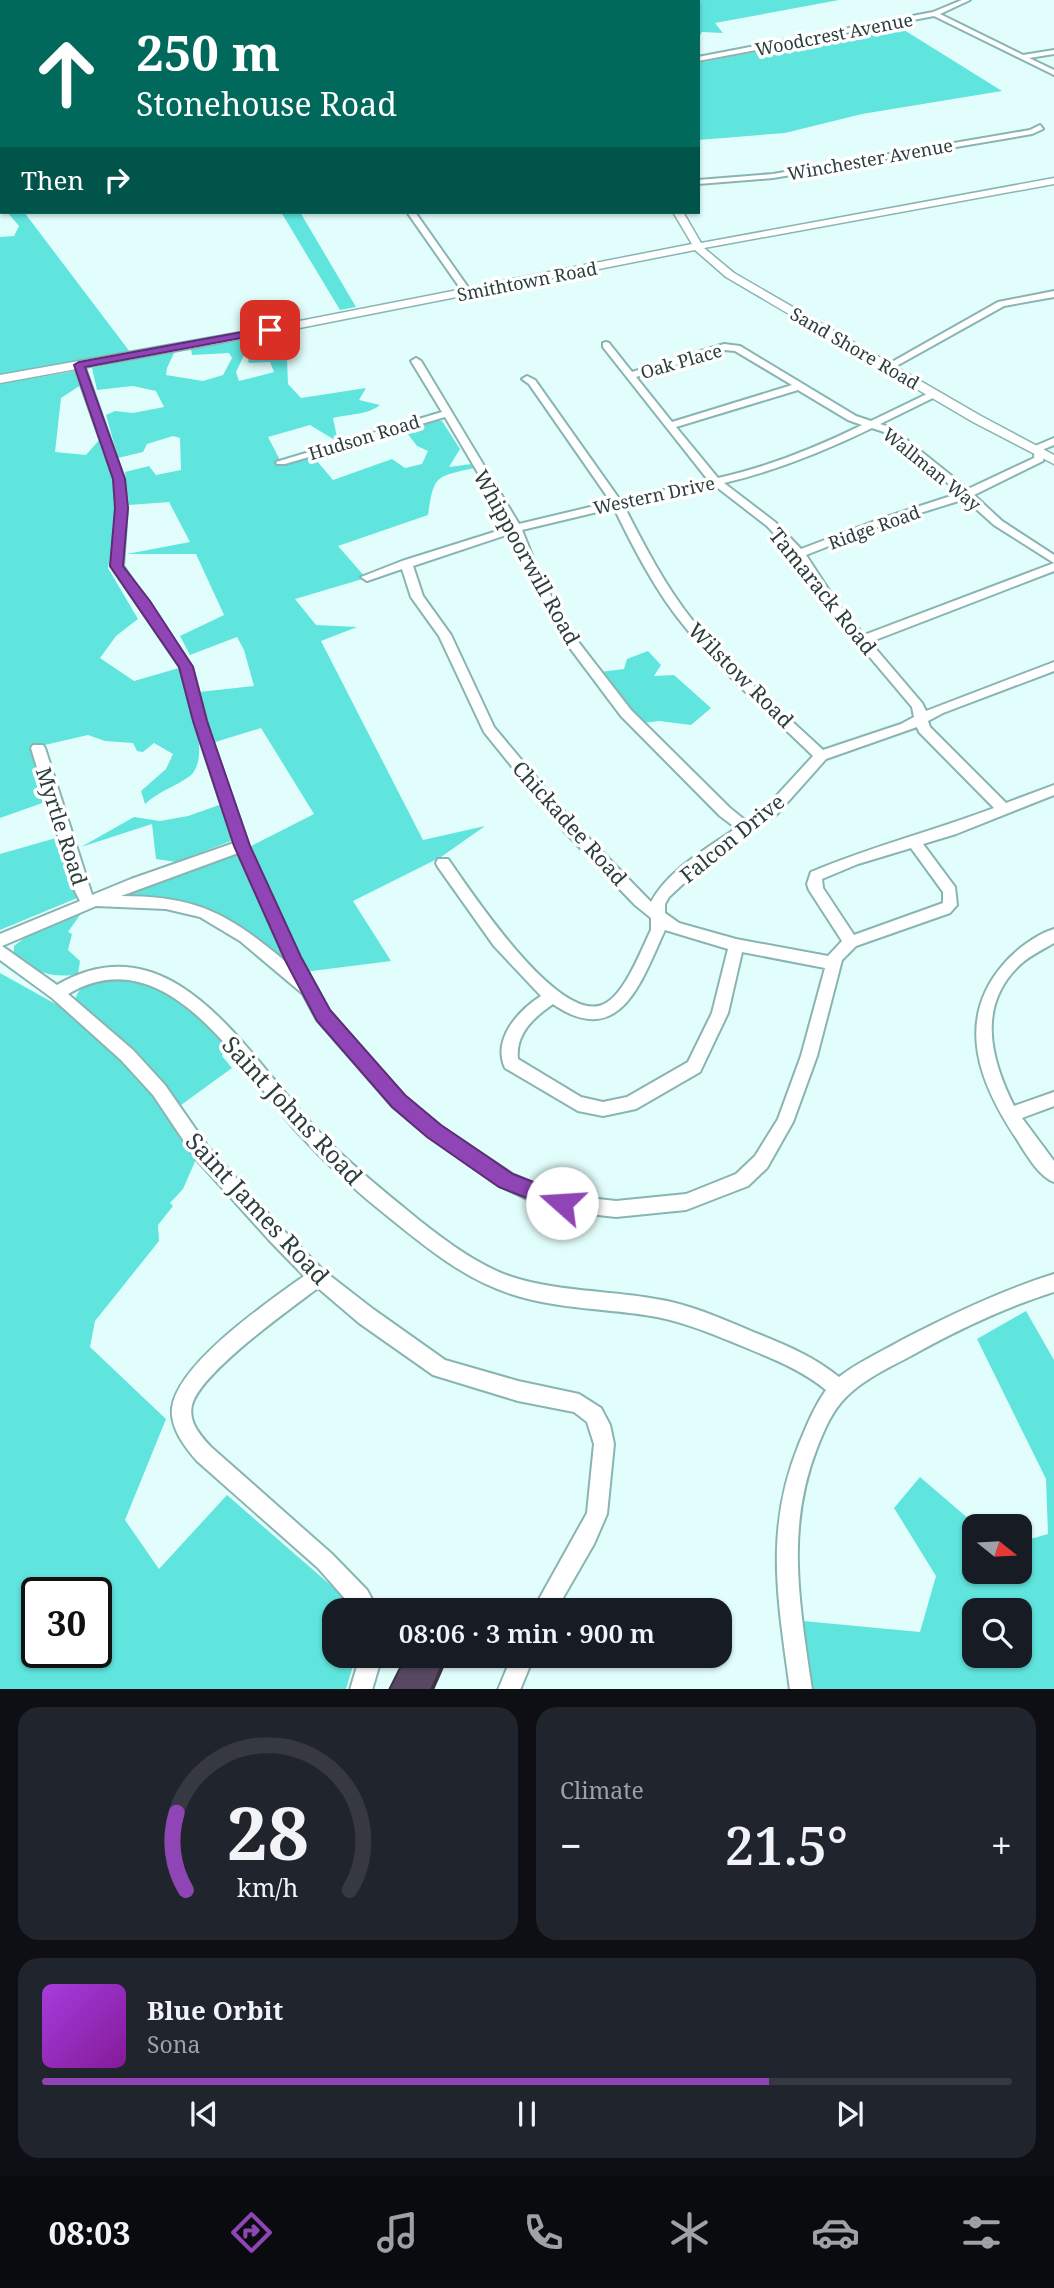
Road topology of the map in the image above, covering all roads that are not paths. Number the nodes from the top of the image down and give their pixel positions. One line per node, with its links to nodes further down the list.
1 (967, 0): 2 (street, Woodcrest Avenue)
2 (935, 14): 4 (street); 5 (street, Woodcrest Avenue)
3 (1054, 52): 4 (street)
4 (1022, 57): 6 (street)
5 (700, 59)
6 (1054, 74)
7 (1040, 127): 9 (street, Winchester Avenue)
8 (1054, 181): 12 (street, Smithtown Road)
9 (700, 182)
10 (412, 214): 13 (street)
11 (679, 214): 12 (street, Sand Shore Road)
12 (697, 247): 13 (street, Smithtown Road); 19 (street, Sand Shore Road)
13 (468, 293): 18 (street, Smithtown Road)
14 (1054, 294): 19 (street)
15 (606, 345): 20 (street, Tamarack Road)
16 (731, 346): 20 (street, Oak Place); 23 (street, Wallman Way)
17 (416, 361): 25 (street, Whippoorwill Road)
18 (79, 365): 21 (street, Smithtown Road); 50 (street)
19 (888, 367): 24 (street, Sand Shore Road)
20 (631, 375): 27 (street, Tamarack Road)
21 (0, 379)
22 (527, 379): 34 (street, Wilstow Road)
23 (800, 386): 26 (street, Wallman Way); 27 (street)
24 (933, 394): 26 (street, Western Drive); 29 (street, Sand Shore Road)
25 (447, 414): 31 (street, Hudson Road); 35 (street, Whippoorwill Road)
26 (873, 424): 32 (street, Western Drive); 33 (street, Wallman Way)
27 (670, 426): 32 (street, Tamarack Road)
28 (1054, 440): 29 (street, Ridge Road)
29 (1039, 453): 30 (street, Sand Shore Road); 33 (street, Ridge Road)
30 (1054, 460)
31 (281, 462)
32 (715, 482): 34 (street, Western Drive); 36 (street, Tamarack Road)
33 (966, 493): 36 (street, Ridge Road); 37 (street, Wallman Way)
34 (617, 503): 35 (street, Western Drive); 45 (street, Wilstow Road)
35 (516, 528): 38 (street, Western Drive); 48 (street, Whippoorwill Road)
36 (799, 554): 41 (street, Tamarack Road)
37 (1054, 560)
38 (406, 563): 40 (street, Western Drive); 53 (street, Chickadee Road)
39 (1054, 567): 41 (street)
40 (367, 577)
41 (863, 640): 43 (street, Tamarack Road)
42 (1054, 666): 43 (street, Falcon Drive)
43 (922, 719): 45 (street, Falcon Drive); 47 (street, Tamarack Road)
44 (38, 748): 52 (street, Myrtle Road)
45 (821, 756): 48 (street, Falcon Drive)
46 (1054, 790): 47 (street)
47 (1004, 810): 49 (street)
48 (746, 828): 53 (street, Falcon Drive)
49 (915, 843): 56 (street); 56 (street)
50 (242, 846): 52 (street); 60 (street)
51 (443, 863): 62 (street, Falcon Drive)
52 (90, 902): 55 (street); 60 (street)
53 (658, 916): 57 (street, Chickadee Road); 62 (street, Falcon Drive)
54 (1054, 936): 64 (street)
55 (0, 941)
56 (851, 942): 59 (street)
57 (736, 944): 59 (street, Chickadee Road); 62 (street)
58 (0, 952): 61 (street, Saint James Road)
59 (833, 964): 60 (street)
60 (310, 992)
61 (57, 993): 66 (street, Saint James Road); 68 (street, Saint Johns Road)
62 (552, 997)
63 (1054, 1099): 64 (street)
64 (1010, 1115): 65 (street)
65 (1054, 1174)
66 (318, 1277): 69 (street); 70 (street, Saint James Road)
67 (1054, 1283): 68 (street)
68 (839, 1389): 75 (street)
69 (361, 1598)
70 (551, 1598)
71 (367, 1668): 73 (street)
72 (518, 1668): 74 (street)
73 (361, 1689)
74 (509, 1689)
75 (801, 1689)

